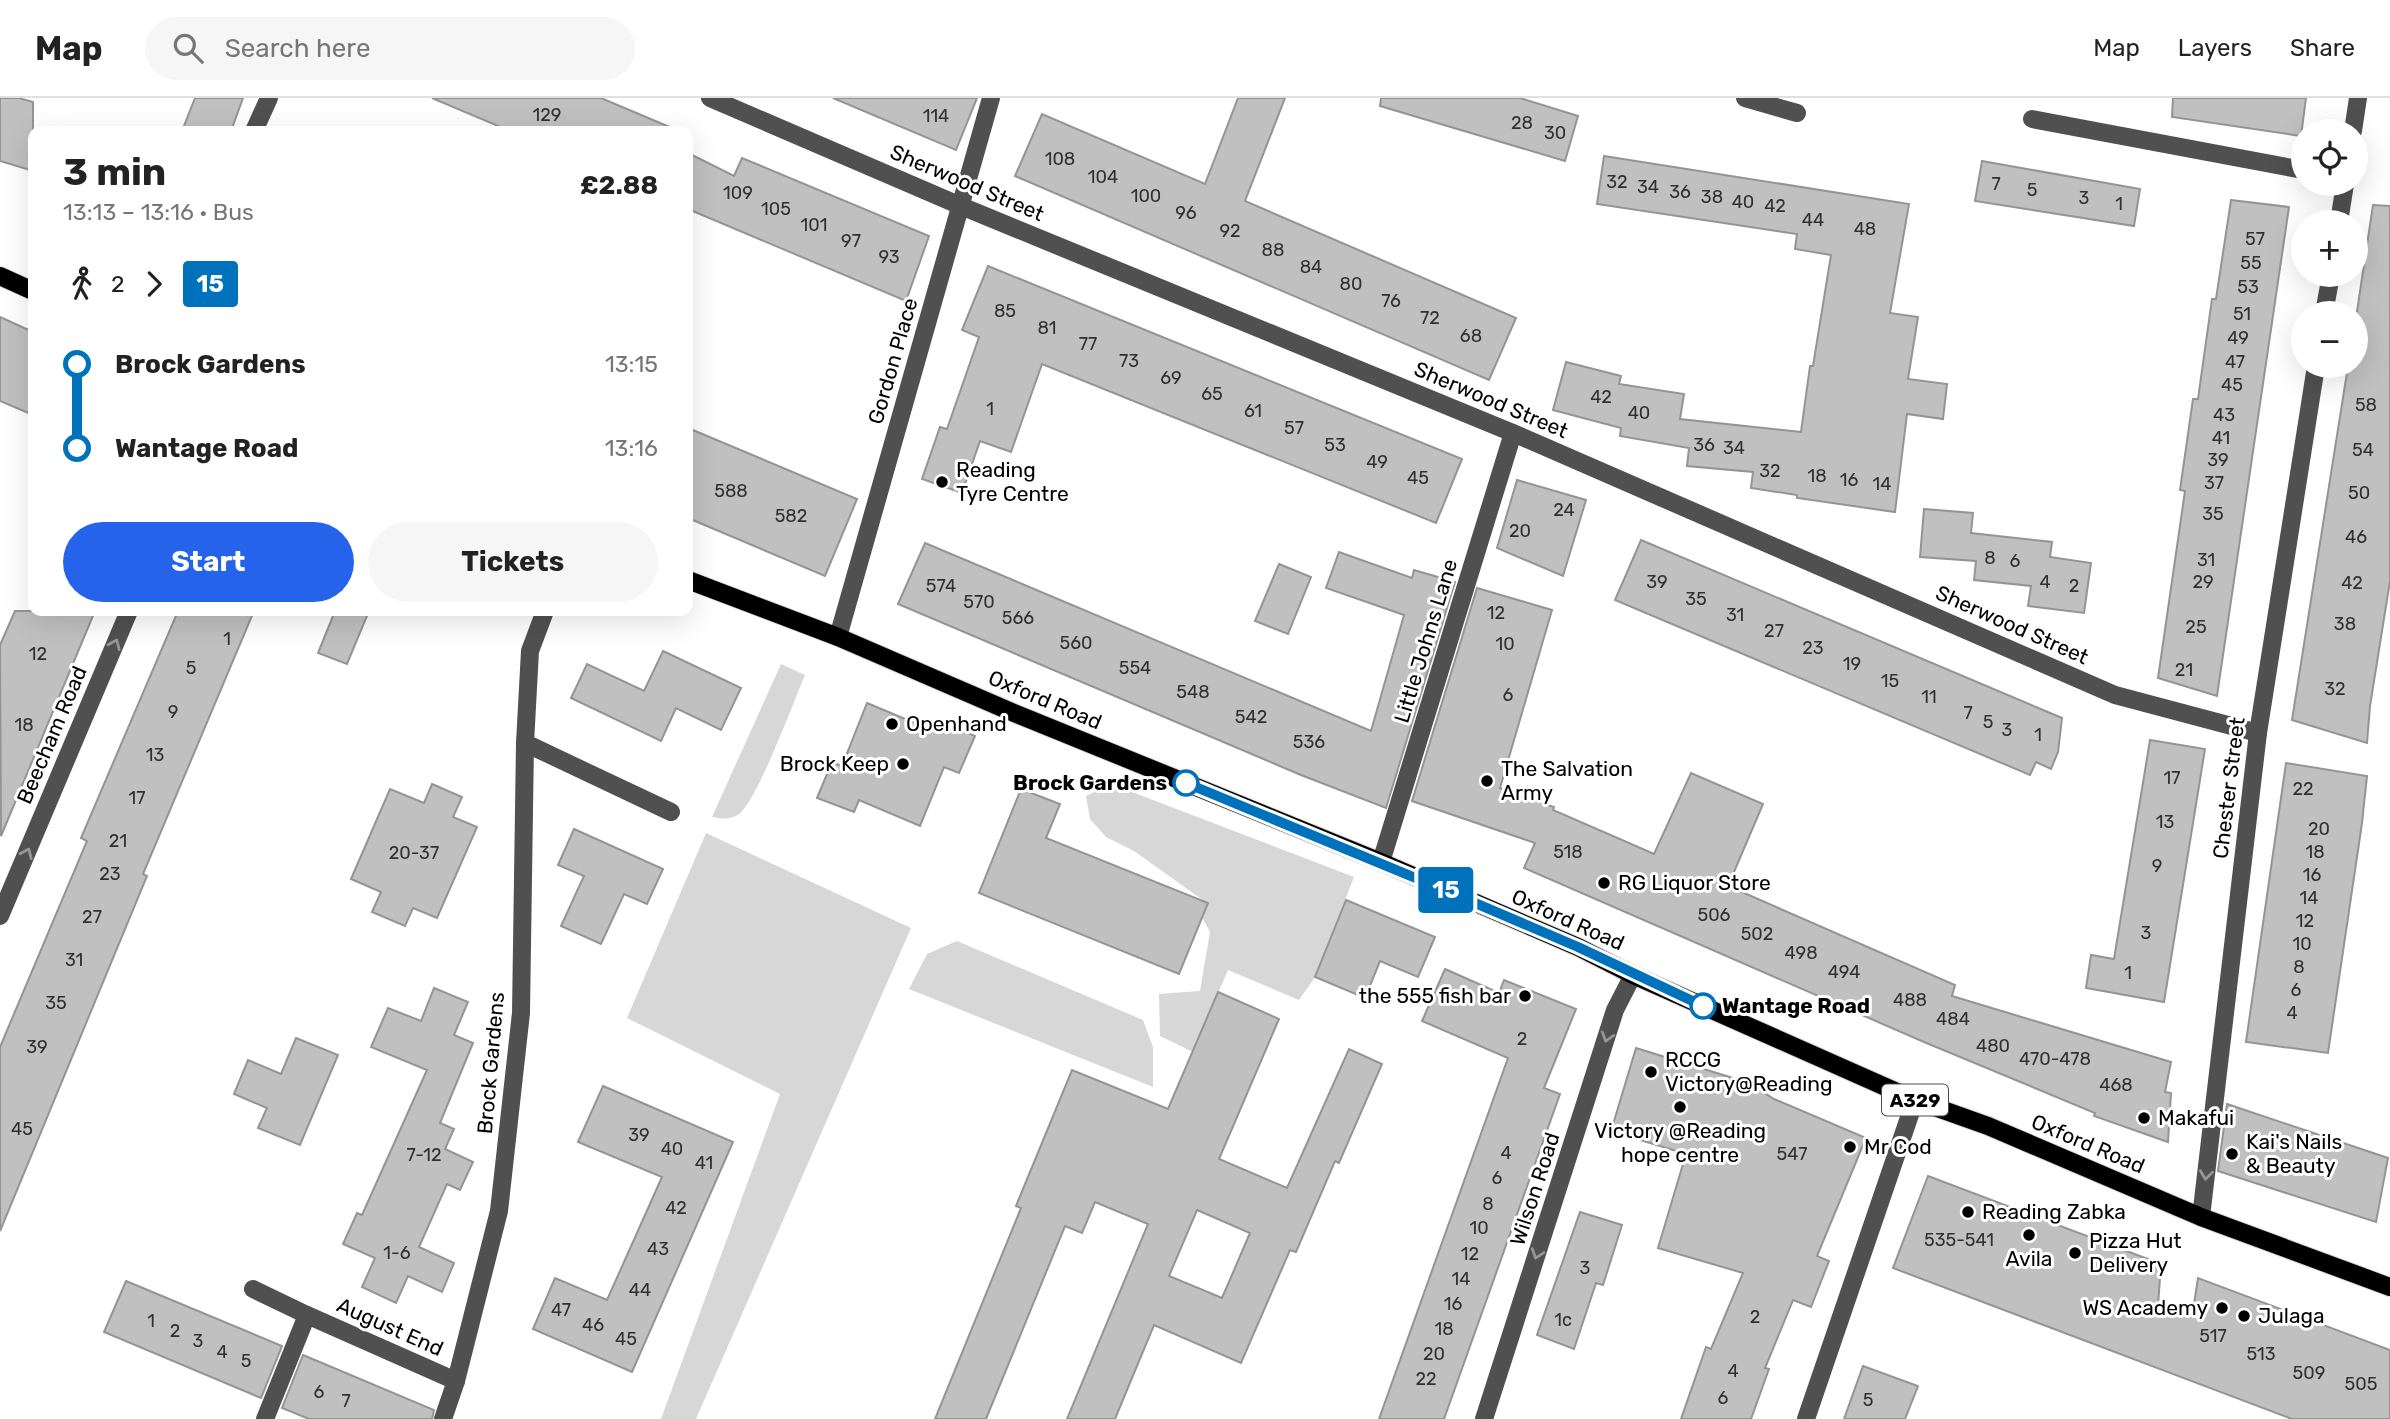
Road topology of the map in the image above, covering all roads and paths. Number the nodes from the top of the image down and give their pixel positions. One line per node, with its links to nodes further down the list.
1 (269, 98): 9 (street)
2 (710, 98): 11 (street, Sherwood Street)
3 (992, 98): 11 (street, Gordon Place)
4 (2358, 98): 8 (street)
5 (1754, 99): 6 (street)
6 (1797, 113)
7 (2032, 119): 10 (street)
8 (2355, 119)
9 (256, 126)
10 (2291, 168)
11 (961, 206): 15 (street, Sherwood Street); 19 (street, Gordon Place)
12 (0, 276): 13 (main road)
13 (28, 289)
14 (2314, 378): 20 (street, Chester Street)
15 (1513, 433): 20 (street, Sherwood Street); 23 (street, Little Johns Lane)
16 (693, 582): 19 (main road, Oxford Road / A329)
17 (127, 616): 24 (street, Beecham Road, one-way to 17)
18 (543, 616): 21 (street, Brock Gardens)
19 (838, 637): 23 (main road, Oxford Road / A329)
20 (2258, 733): 27 (street, Chester Street, one-way to 27)
21 (525, 743): 22 (street); 31 (street, Brock Gardens)
22 (671, 812)
23 (1381, 862): 25 (main road, Oxford Road / A329)
24 (0, 916)
25 (1633, 975): 26 (main road, Oxford Road / A329); 34 (street, Wilson Road, one-way to 34)
26 (1915, 1100): 27 (main road, Oxford Road / A329); 35 (street)
27 (2201, 1217): 28 (main road, Oxford Road / A329)
28 (2390, 1287)
29 (253, 1289): 30 (street, August End)
30 (307, 1315): 31 (street, August End); 32 (street, August End)
31 (456, 1381): 33 (street, August End)
32 (265, 1419)
33 (443, 1419)
34 (1484, 1419)
35 (1805, 1419)

